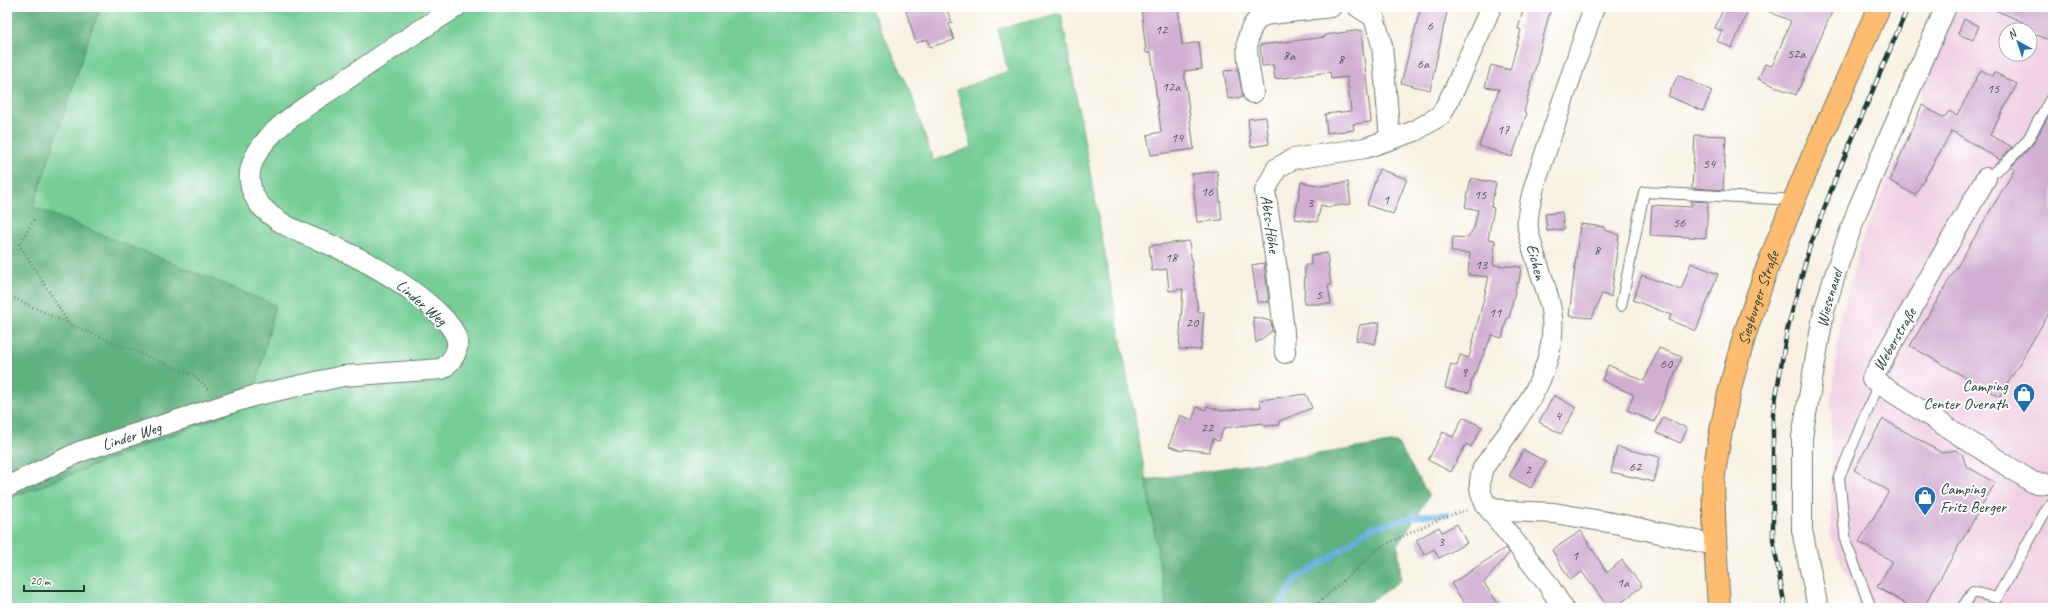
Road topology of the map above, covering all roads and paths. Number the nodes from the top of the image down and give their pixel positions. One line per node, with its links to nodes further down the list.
1 (456, 7): 19 (street, Linder Weg)
2 (1331, 7): 8 (street)
3 (1358, 7): 10 (street)
4 (1491, 7): 10 (street, Abts-Höhe)
5 (1594, 7): 23 (street, Eichen)
6 (1879, 7): 12 (main road, Siegburger Straße)
7 (1946, 7): 28 (street, Wiesenauel)
8 (1254, 93)
9 (2053, 95): 11 (lane)
10 (1390, 139): 17 (street, Abts-Höhe)
11 (1986, 178): 18 (street, Weberstraße)
12 (1795, 200): 15 (lane); 24 (main road, Siegburger Straße)
13 (34, 220): 16 (path)
14 (7, 295): 16 (path)
15 (1621, 306)
16 (70, 324): 19 (path)
17 (1285, 353)
18 (1879, 384): 20 (street, Weberstraße); 29 (lane)
19 (225, 406): 21 (street, Linder Weg)
20 (2053, 484)
21 (7, 487)
22 (2053, 502): 30 (lane)
23 (1486, 505): 24 (street); 25 (path); 26 (street, Eichen)
24 (1715, 545): 27 (main road, Siegburger Straße)
25 (1315, 607)
26 (1563, 608)
27 (1719, 608)
28 (1818, 608)
29 (1871, 608)
30 (1962, 608)

